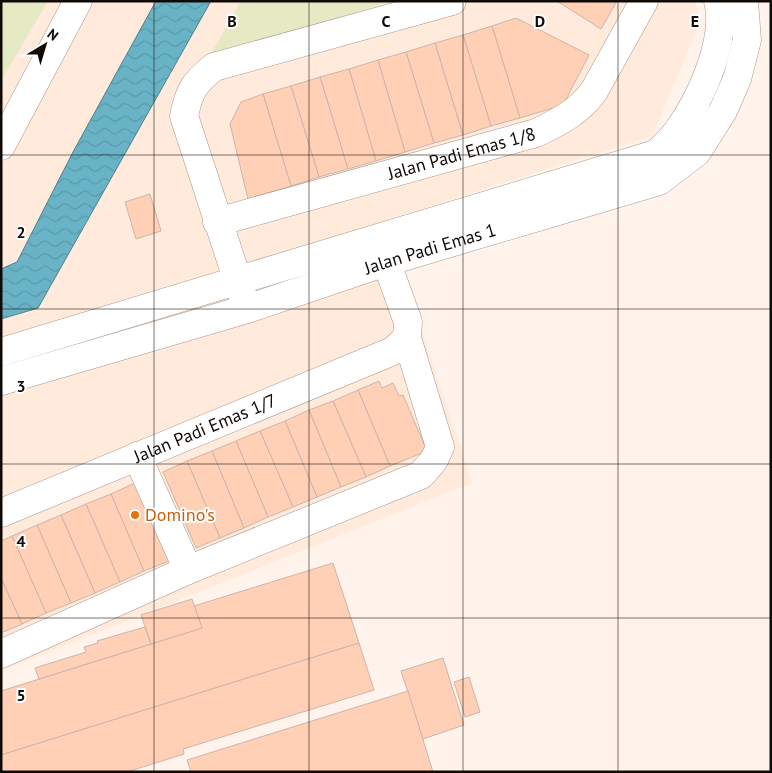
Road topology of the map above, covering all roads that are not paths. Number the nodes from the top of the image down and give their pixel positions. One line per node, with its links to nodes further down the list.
1 (78, 1): 6 (street)
2 (452, 1): 7 (street)
3 (644, 1): 7 (street, Jalan Padi Emas 1/8)
4 (718, 1): 8 (street, Jalan Padi Emas 1)
5 (744, 1): 8 (street, Jalan Padi Emas 1)
6 (1, 146)
7 (217, 222): 9 (street)
8 (382, 249): 9 (street, Jalan Padi Emas 1); 10 (street, Jalan Padi Emas 1); 11 (street)
9 (237, 280): 10 (street); 12 (street, Jalan Padi Emas 1)
10 (247, 309): 13 (street, Jalan Padi Emas 1)
11 (407, 338): 14 (street, Jalan Padi Emas 1/7); 16 (street)
12 (1, 352)
13 (1, 381)
14 (137, 456): 15 (street, Jalan Padi Emas 1/7); 16 (street)
15 (1, 513)
16 (188, 570): 17 (street)
17 (1, 654)

